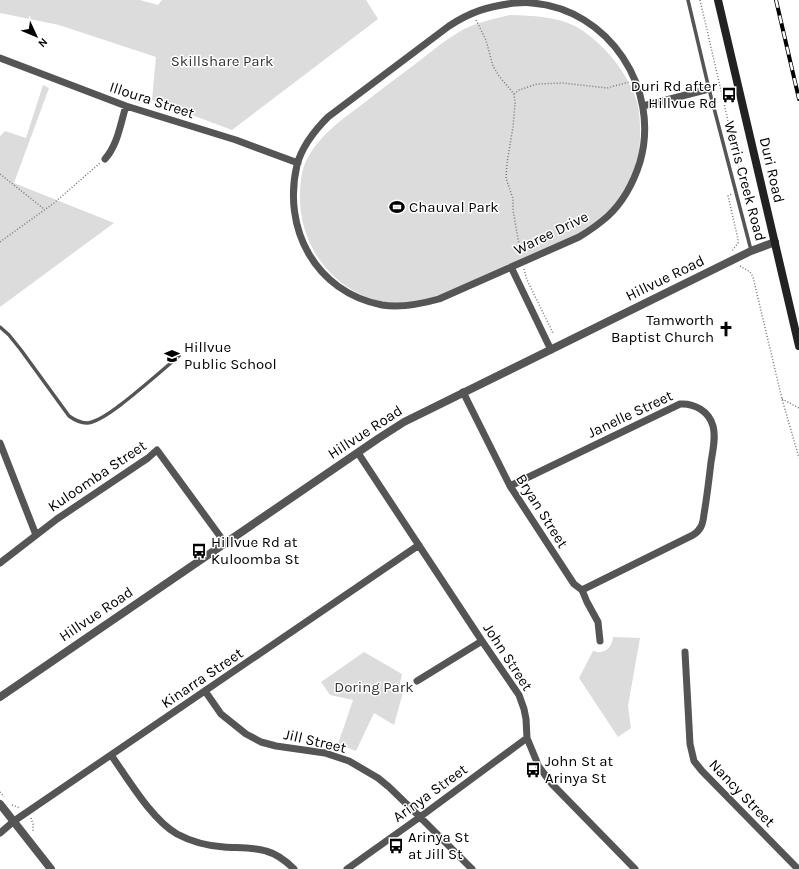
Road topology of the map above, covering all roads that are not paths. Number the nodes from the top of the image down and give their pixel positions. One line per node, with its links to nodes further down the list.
1 (688, 0): 5 (lane, Werris Creek Road)
2 (718, 0): 10 (main road, Duri Road)
3 (555, 4): 7 (street, Waree Drive); 9 (street, Waree Drive)
4 (0, 58): 6 (street, Illoura Street)
5 (709, 89): 7 (street); 11 (lane, Werris Creek Road)
6 (126, 106): 8 (street); 9 (street, Illoura Street)
7 (643, 106): 12 (street, Waree Drive)
8 (104, 159)
9 (298, 163): 12 (street, Waree Drive)
10 (775, 242): 11 (street, Hillvue Road); 14 (main road, Duri Road)
11 (751, 251): 15 (street, Hillvue Road)
12 (511, 267): 15 (street)
13 (0, 327): 16 (lane)
14 (799, 346)
15 (551, 350): 17 (street, Hillvue Road)
16 (179, 356)
17 (463, 392): 19 (street, Hillvue Road); 20 (street, Bryan Street)
18 (0, 443): 21 (street)
19 (358, 453): 22 (street, Hillvue Road); 23 (street, John Street)
20 (510, 486): 25 (street, Bryan Street); 25 (street, Janelle Street)
21 (36, 534): 22 (street, Kuloomba Street); 24 (street, Kuloomba Street)
22 (225, 543): 31 (street, Hillvue Road)
23 (419, 545): 26 (street, John Street); 30 (street, Kinarra Street)
24 (0, 564)
25 (582, 590): 27 (street, Bryan Street)
26 (482, 641): 29 (street); 32 (street, John Street)
27 (600, 641)
28 (685, 652): 43 (street, Nancy Street)
29 (417, 681)
30 (205, 692): 33 (street, Kinarra Street); 35 (street, Jill Street)
31 (0, 697)
32 (527, 738): 35 (street, Arinya Street); 42 (street, John Street)
33 (111, 755): 36 (street, Kinarra Street); 39 (street)
34 (3, 801): 36 (street)
35 (420, 817): 40 (street, Arinya Street); 41 (street, Jill Street)
36 (14, 821): 37 (street, Kinarra Street); 38 (street)
37 (0, 833)
38 (51, 869)
39 (294, 869)
40 (347, 869)
41 (472, 869)
42 (635, 869)
43 (798, 869)

